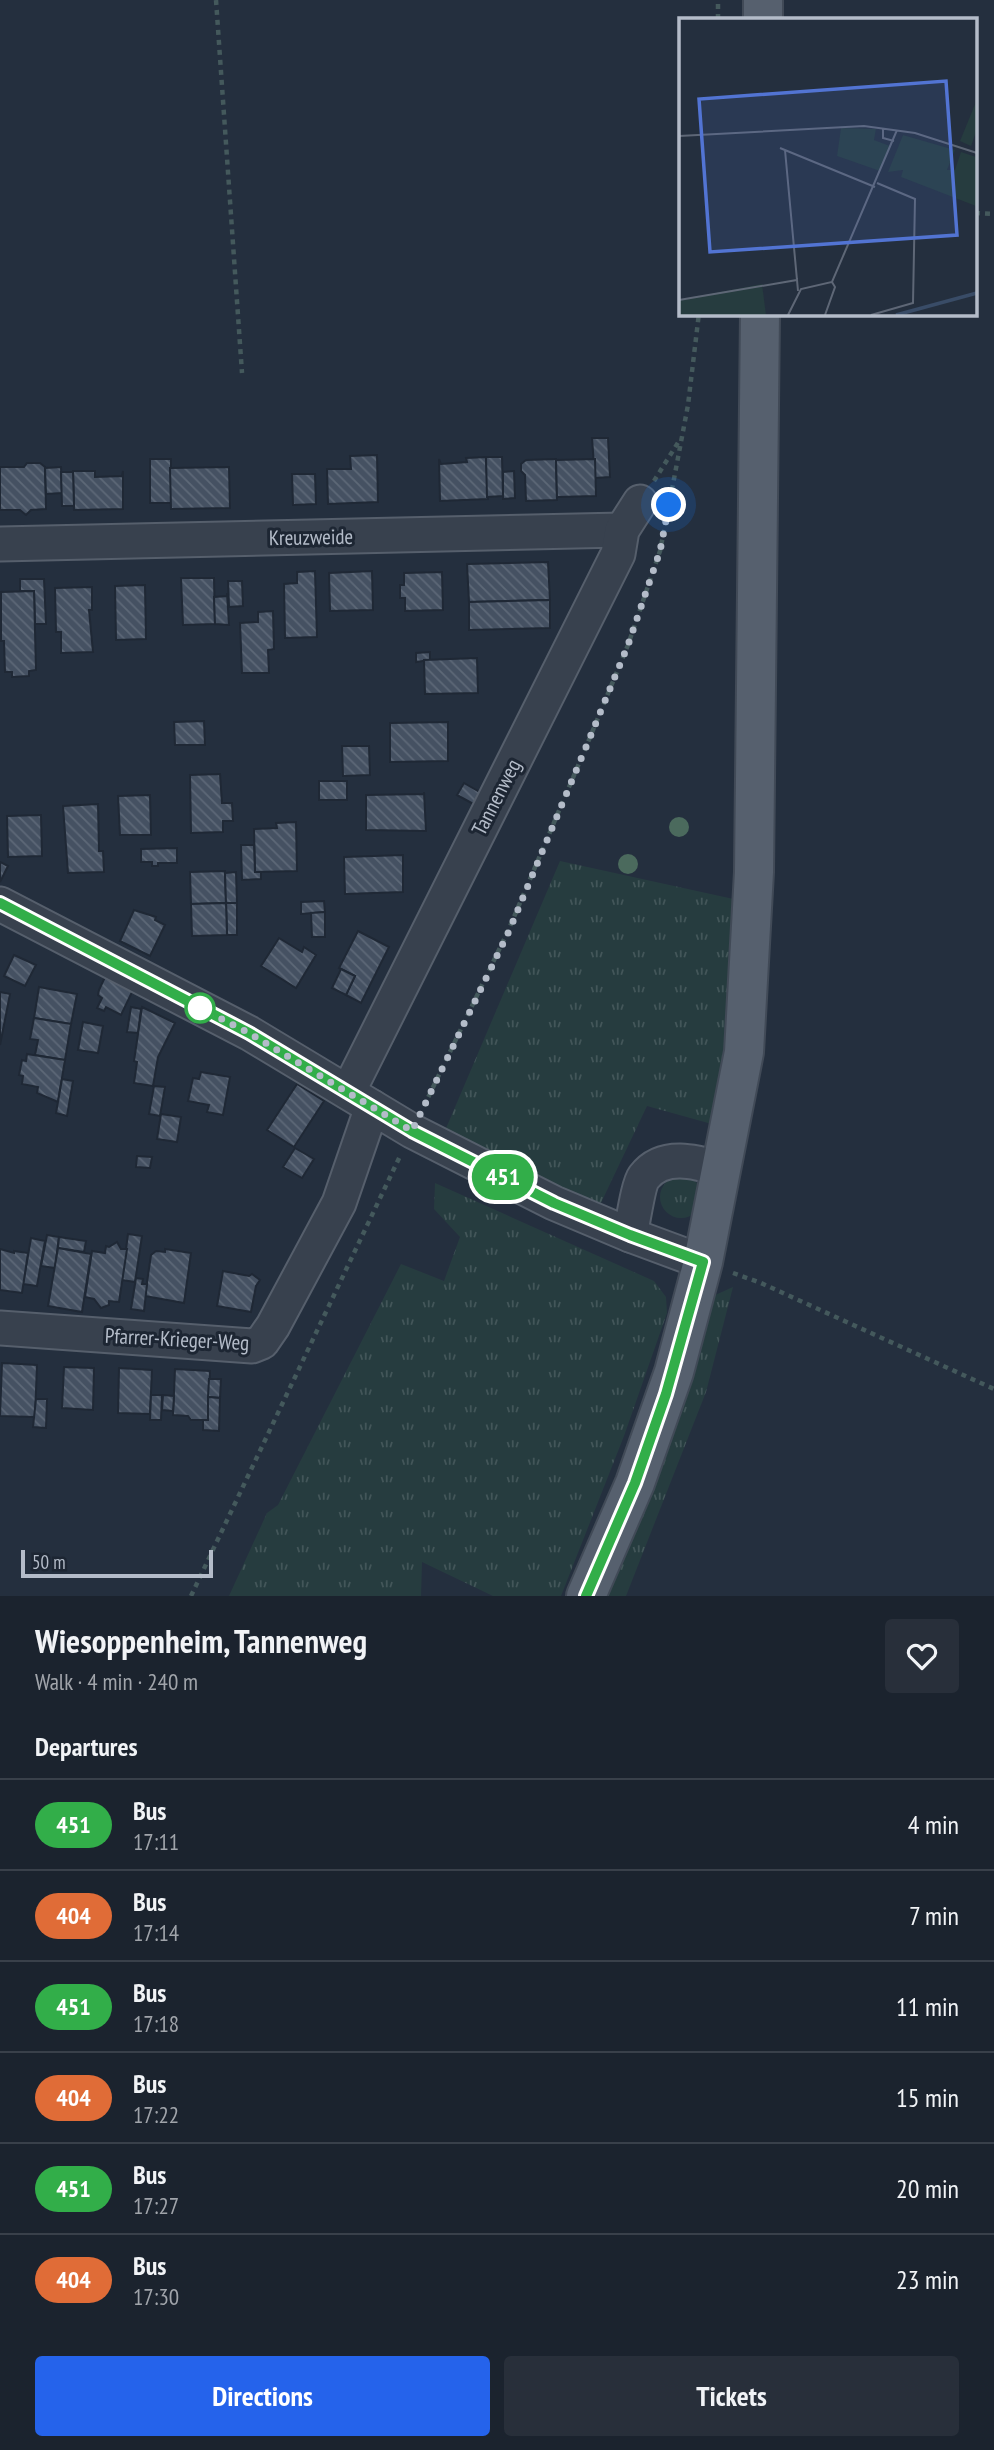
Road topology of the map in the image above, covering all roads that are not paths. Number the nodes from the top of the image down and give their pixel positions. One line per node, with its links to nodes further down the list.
1 (763, 0): 2 (main road)
2 (763, 18)
3 (760, 315): 9 (main road)
4 (640, 502): 5 (street, Tannenweg)
5 (622, 530): 6 (street, Kreuzweide); 8 (street, Tannenweg)
6 (0, 544)
7 (0, 904): 8 (street)
8 (360, 1100): 10 (street); 12 (street, Pfarrer-Krieger-Weg)
9 (721, 1169): 10 (street); 11 (main road)
10 (630, 1235): 11 (street)
11 (703, 1262): 13 (main road)
12 (0, 1328)
13 (586, 1596)

